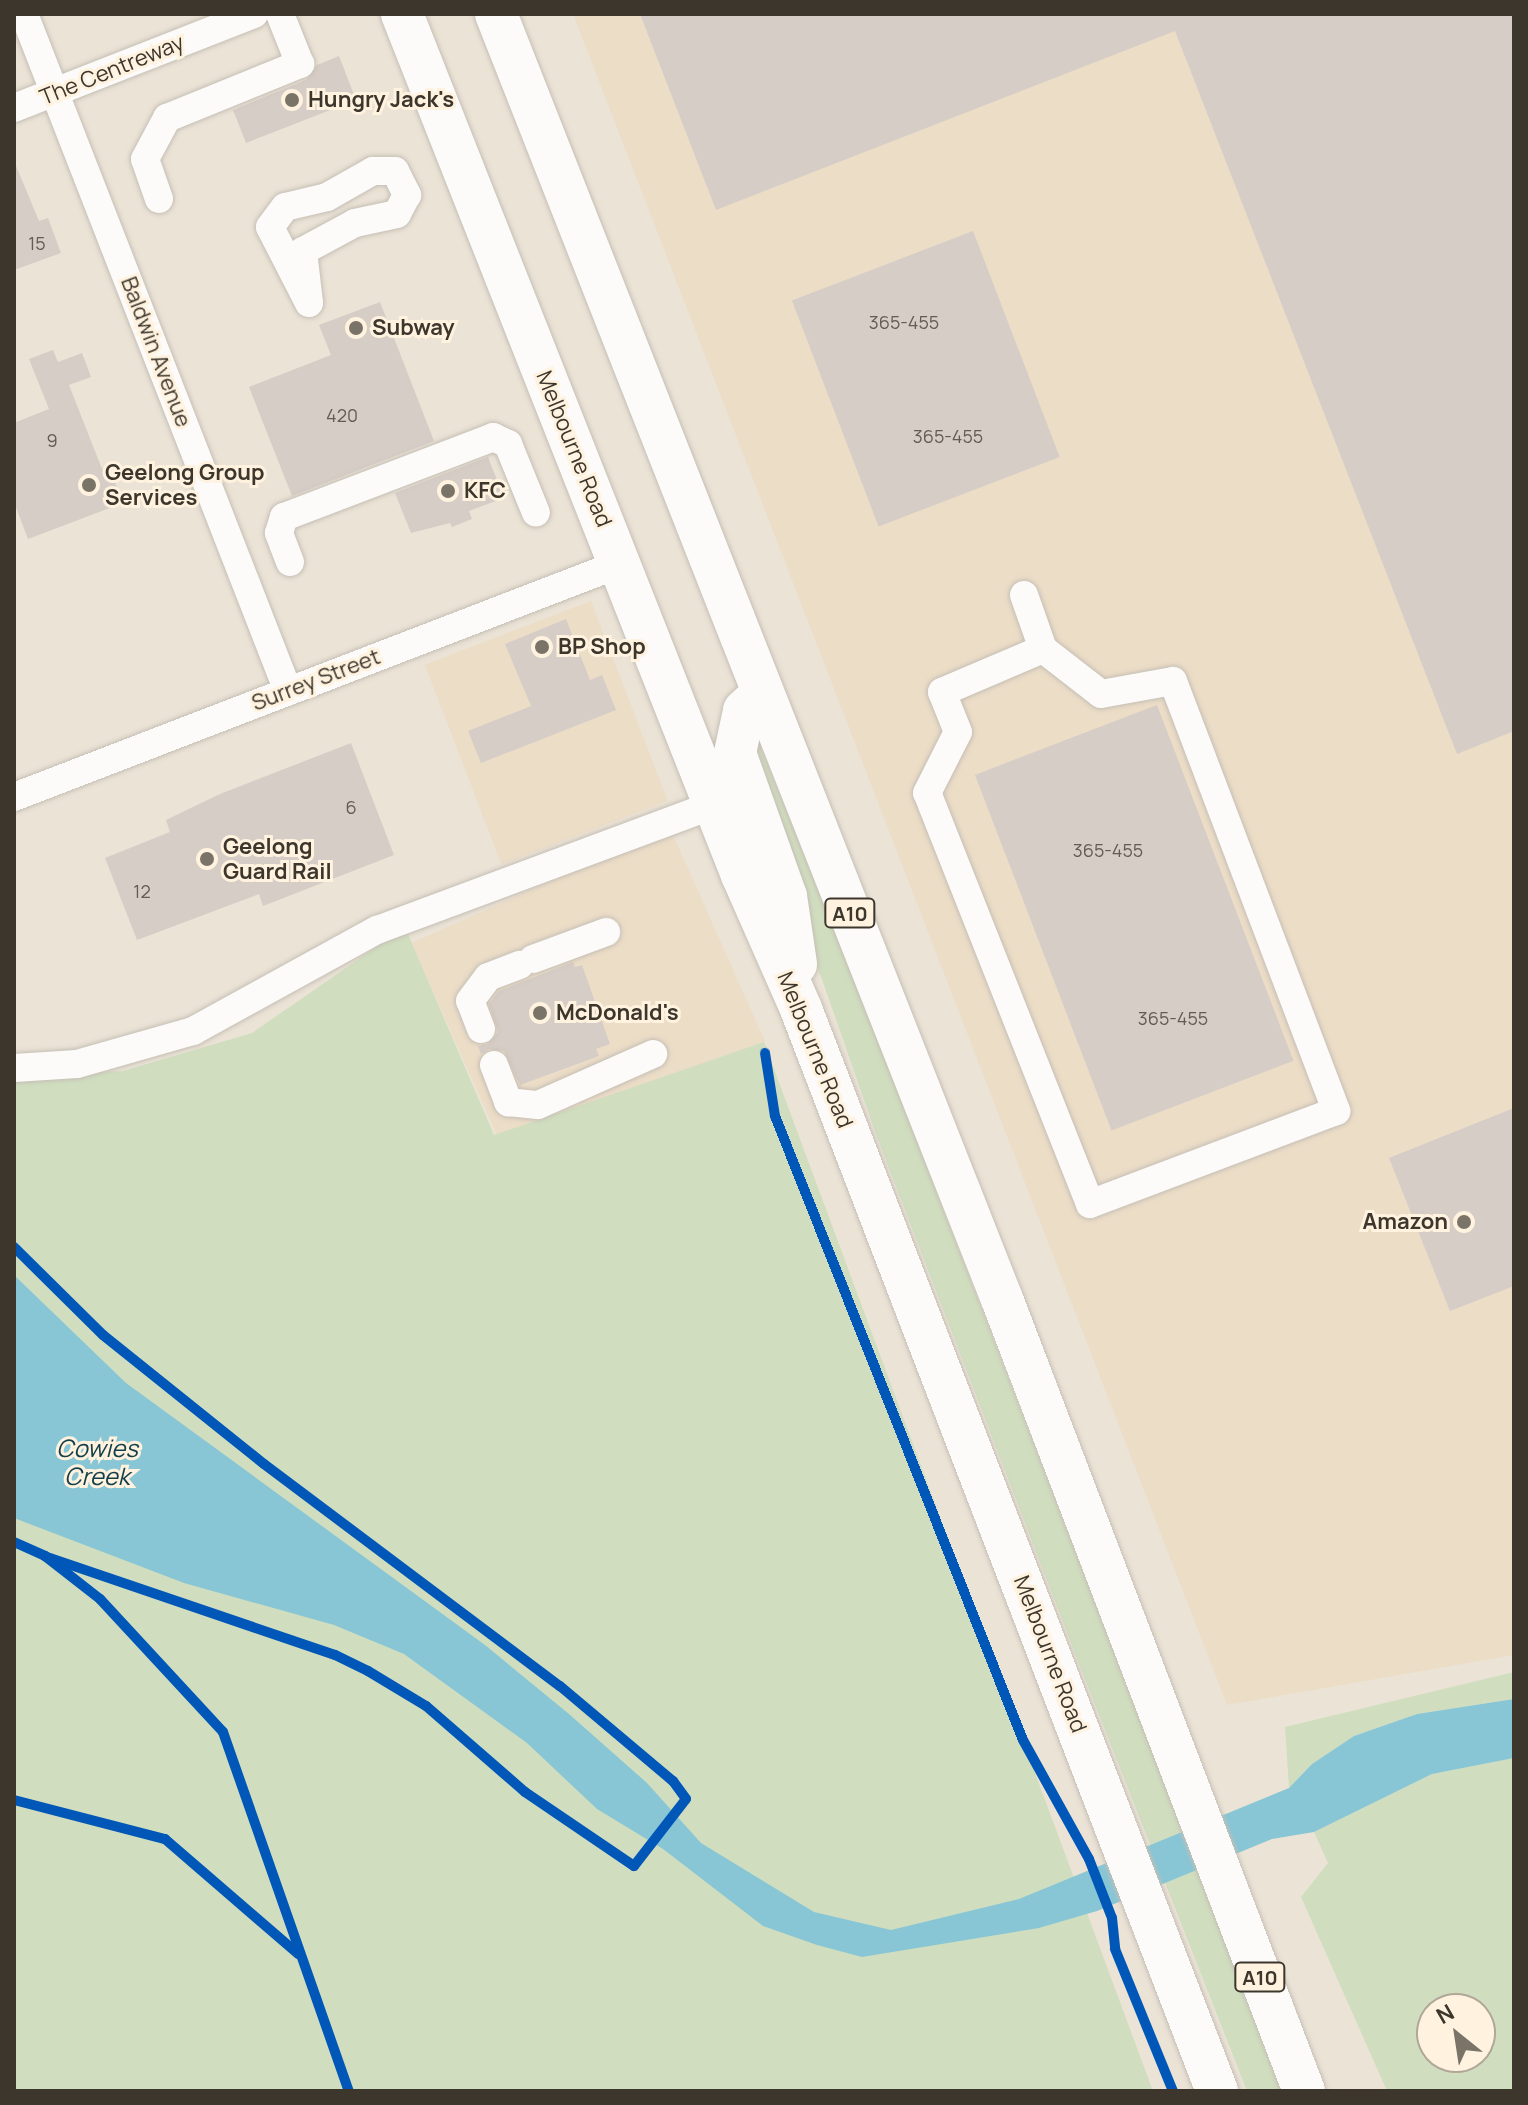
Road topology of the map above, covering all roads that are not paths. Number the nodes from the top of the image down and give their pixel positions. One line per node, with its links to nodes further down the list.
1 (24, 14): 6 (street, Baldwin Avenue)
2 (254, 14): 6 (street, The Centreway)
3 (280, 14): 8 (street)
4 (402, 14): 12 (highway, Melbourne Road)
5 (496, 14): 16 (highway, A10)
6 (54, 92): 7 (street, The Centreway); 15 (street, Baldwin Avenue)
7 (14, 108)
8 (159, 199)
9 (309, 303): 9 (street)
10 (536, 513): 11 (street)
11 (290, 562)
12 (619, 564): 15 (street, Surrey Street); 18 (highway, Melbourne Road)
13 (1024, 595): 14 (street)
14 (1043, 649): 14 (street)
15 (288, 691): 17 (street, Surrey Street)
16 (763, 693): 20 (highway); 24 (highway, A10)
17 (14, 797)
18 (714, 805): 20 (highway, Melbourne Road); 22 (street)
19 (606, 932): 21 (street)
20 (801, 1009): 23 (highway, Melbourne Road)
21 (653, 1054)
22 (14, 1068)
23 (1217, 2091)
24 (1304, 2091)

